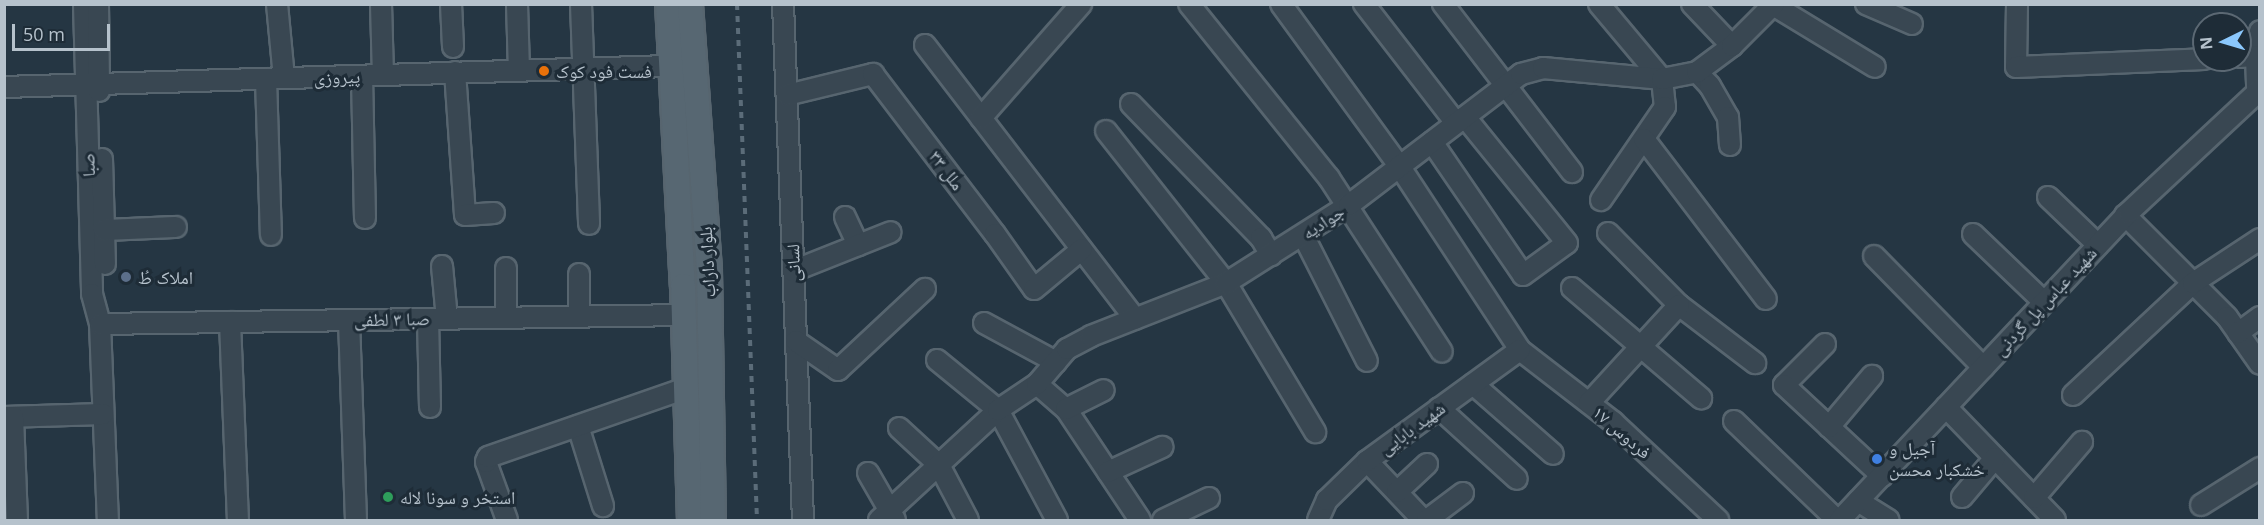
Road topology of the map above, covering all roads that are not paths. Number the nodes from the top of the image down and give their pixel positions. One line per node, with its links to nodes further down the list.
1 (84, 4): 39 (street, صبا)
2 (98, 4): 39 (street, صبا)
3 (277, 4): 37 (street)
4 (381, 4): 35 (street)
5 (452, 4): 25 (street)
6 (517, 4): 31 (street)
7 (581, 4): 30 (street)
8 (669, 4): 28 (main road, بلوار داراب)
9 (690, 4): 80 (main road, بلوار داراب)
10 (783, 4): 43 (street, لسانی)
11 (1081, 4): 45 (street)
12 (1189, 4): 55 (street)
13 (1281, 4): 51 (street, فردوس ۱۷)
14 (1364, 4): 46 (street)
15 (1443, 4): 40 (street)
16 (1599, 4): 38 (street)
17 (1692, 4): 24 (street)
18 (1866, 4): 21 (street)
19 (2017, 4): 27 (street)
20 (1774, 5): 24 (street, جوادیه); 29 (street)
21 (1912, 24)
22 (2259, 31): 26 (street)
23 (925, 45): 45 (street)
24 (1732, 46): 34 (street, جوادیه)
25 (453, 47)
26 (2252, 48)
27 (2192, 59)
28 (670, 66): 30 (street, پیروزی); 81 (main road, بلوار داراب)
29 (1875, 67)
30 (582, 68): 31 (street, پیروزی); 60 (street)
31 (519, 70): 33 (street, پیروزی)
32 (2252, 71): 42 (street)
33 (455, 72): 35 (street, پیروزی); 56 (street)
34 (1697, 72): 38 (street, جوادیه); 50 (street)
35 (383, 75): 36 (street, پیروزی)
36 (362, 76): 37 (street, پیروزی); 59 (street)
37 (275, 79): 39 (street, پیروزی); 66 (street)
38 (1662, 79): 40 (street, جوادیه); 48 (street)
39 (92, 84): 41 (street, پیروزی); 62 (street, صبا); 96 (street, صبا)
40 (1505, 85): 46 (street, جوادیه); 52 (street)
41 (4, 87)
42 (2258, 91): 57 (street, شهید عباس پل گردنی)
43 (787, 95): 71 (street, ملل ۳۳); 76 (street, لسانی)
44 (1131, 104): 72 (street)
45 (981, 118): 71 (street)
46 (1460, 120): 49 (street, جوادیه); 49 (street)
47 (1106, 131): 78 (street)
48 (1644, 139): 54 (street); 84 (street)
49 (1432, 142): 51 (street, جوادیه)
50 (1730, 145)
51 (1400, 166): 55 (street, جوادیه); 103 (street, فردوس ۱۷)
52 (1572, 172)
53 (2048, 197): 69 (street)
54 (1601, 201)
55 (1349, 206): 67 (street, جوادیه); 104 (street)
56 (494, 213)
57 (2125, 215): 69 (street, شهید عباس پل گردنی); 79 (street)
58 (845, 217): 70 (street)
59 (365, 218)
60 (589, 224)
61 (176, 227): 62 (street)
62 (104, 230): 96 (street, صبا)
63 (891, 232): 70 (street)
64 (1608, 233): 86 (street)
65 (1973, 234): 85 (street)
66 (272, 235)
67 (1303, 235): 72 (street, جوادیه); 106 (street)
68 (2259, 239): 79 (street)
69 (2098, 244): 85 (street, شهید عباس پل گردنی)
70 (858, 245): 76 (street)
71 (1082, 249): 92 (street)
72 (1271, 255): 78 (street, جوادیه)
73 (1874, 256): 110 (street)
74 (442, 266): 91 (street)
75 (506, 268): 90 (street)
76 (793, 271): 98 (street, لسانی)
77 (579, 274): 88 (street)
78 (1227, 283): 92 (street, جوادیه); 130 (street)
79 (2193, 283): 97 (street); 116 (street)
80 (709, 284): 81 (main road); 102 (main road, بلوار داراب)
81 (683, 286): 87 (main road, بلوار داراب)
82 (1572, 288): 100 (street)
83 (925, 289): 98 (street)
84 (1766, 299)
85 (2044, 302): 110 (street, شهید عباس پل گردنی)
86 (1679, 305): 100 (street); 108 (street)
87 (684, 315): 88 (street, صبا ۳ لطفی); 101 (main road, بلوار داراب)
88 (579, 317): 90 (street, صبا ۳ لطفی)
89 (2259, 317): 97 (street)
90 (506, 318): 91 (street, صبا ۳ لطفی)
91 (437, 319): 93 (street, صبا ۳ لطفی); 119 (street)
92 (1135, 319): 107 (street, جوادیه)
93 (349, 320): 94 (street, صبا ۳ لطفی); 157 (street)
94 (230, 322): 96 (street, صبا ۳ لطفی); 156 (street)
95 (984, 323): 107 (street)
96 (100, 324): 124 (street, صبا)
97 (2238, 333): 109 (street)
98 (796, 341): 162 (street, لسانی)
99 (1825, 344): 128 (street)
100 (1640, 348): 117 (street); 118 (street)
101 (686, 349): 102 (main road); 114 (main road, بلوار داراب)
102 (710, 350): 136 (main road, بلوار داراب)
103 (1520, 350): 113 (street, شهید بابایی); 118 (street, فردوس ۱۷)
104 (1442, 352)
105 (937, 360): 123 (street)
106 (1367, 361)
107 (1056, 362): 112 (street, جوادیه)
108 (1755, 363)
109 (2259, 364)
110 (1983, 367): 120 (street, شهید عباس پل گردنی)
111 (1872, 376): 128 (street)
112 (1037, 384): 122 (street); 123 (street, جوادیه)
113 (1473, 384): 121 (street, شهید بابایی); 133 (street)
114 (686, 388): 127 (street); 159 (main road, بلوار داراب)
115 (1104, 390): 122 (street)
116 (2073, 395)
117 (1701, 398)
118 (1589, 403): 168 (street, فردوس ۱۷)
119 (430, 407)
120 (1946, 407): 134 (street); 142 (street, شهید عباس پل گردنی)
121 (1439, 408): 135 (street, شهید بابایی); 143 (street)
122 (1066, 409): 140 (street)
123 (998, 410): 138 (street, جوادیه); 164 (street)
124 (104, 414): 125 (street); 155 (street, صبا)
125 (9, 417): 154 (street)
126 (1734, 421): 169 (street)
127 (578, 426): 150 (street); 158 (street)
128 (1829, 427): 142 (street)
129 (900, 428): 138 (street)
130 (1315, 432)
131 (2082, 442): 151 (street)
132 (1162, 447): 140 (street)
133 (1552, 454)
134 (1995, 458): 146 (street); 151 (street)
135 (1367, 460): 144 (street); 166 (street, شهید بابایی)
136 (712, 463): 160 (main road, بلوار داراب); 161 (main road)
137 (1427, 464): 144 (street)
138 (939, 465): 152 (street, جوادیه); 163 (street)
139 (2259, 468): 149 (street)
140 (1108, 472): 153 (street)
141 (868, 473): 152 (street)
142 (1882, 476): 148 (street, شهید عباس پل گردنی)
143 (1517, 479)
144 (1397, 492): 167 (street)
145 (1463, 493): 167 (street)
146 (1962, 497)
147 (1209, 498): 165 (street)
148 (1858, 501): 169 (street, شهید عباس پل گردنی); 170 (street)
149 (2201, 505)
150 (603, 506)
151 (2041, 512)
152 (888, 517)
153 (1139, 518)
154 (17, 520)
155 (108, 520)
156 (238, 520)
157 (356, 520)
158 (507, 520)
159 (690, 520)
160 (713, 520)
161 (722, 520)
162 (803, 520)
163 (968, 520)
164 (1058, 520)
165 (1163, 520)
166 (1318, 520)
167 (1425, 520)
168 (1718, 520)
169 (1839, 520)
170 (1889, 520)

